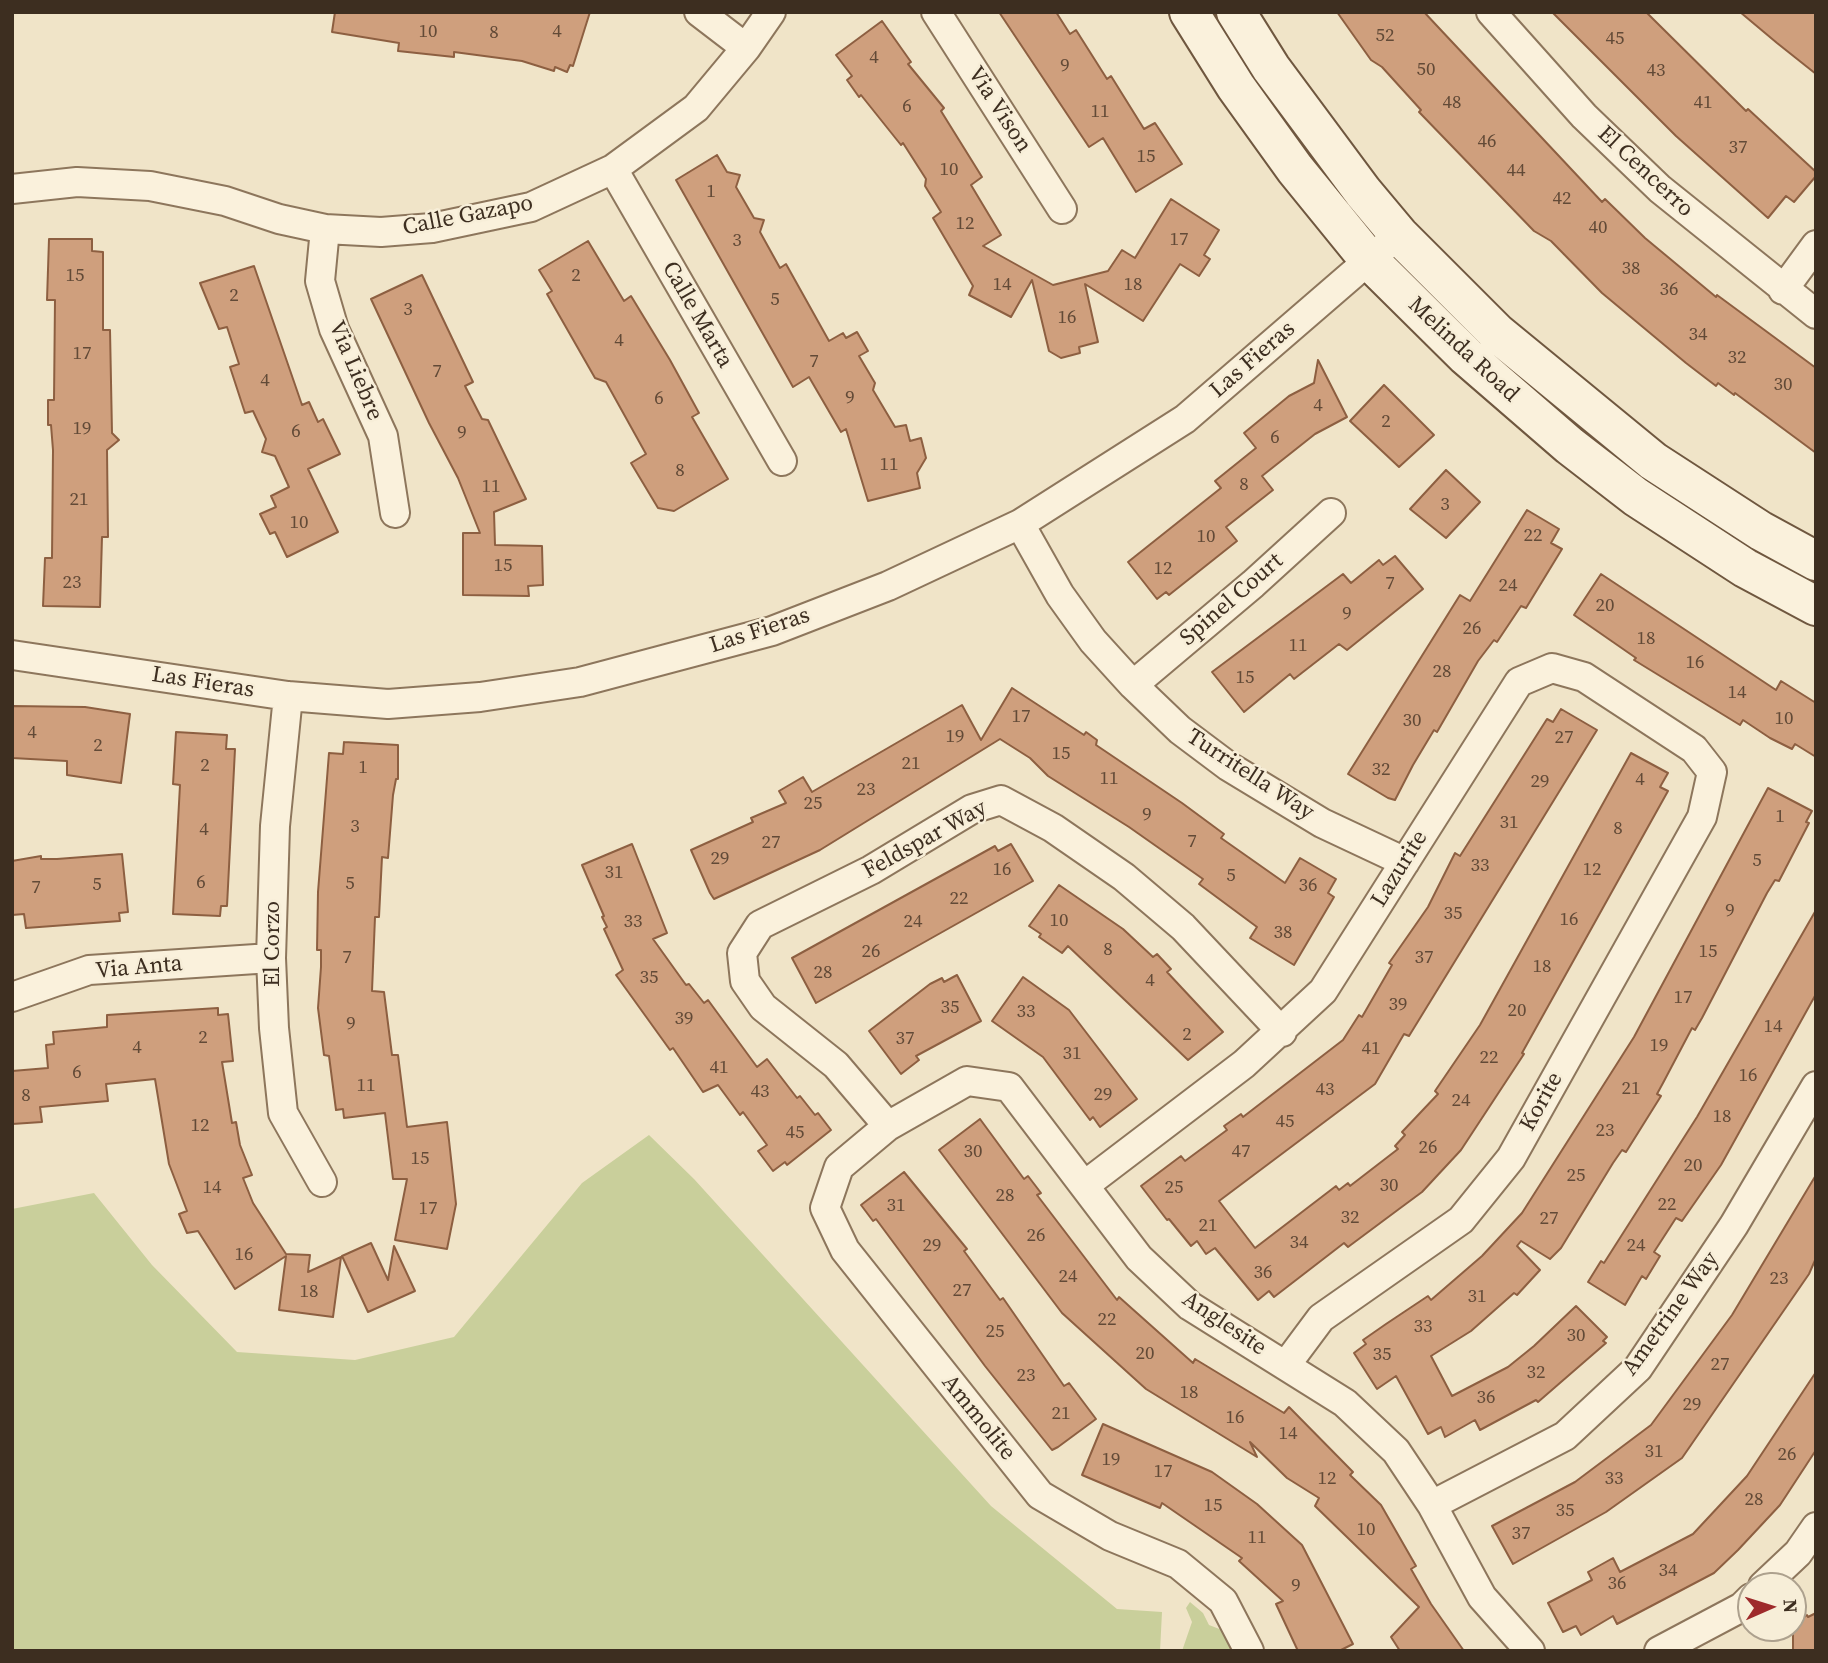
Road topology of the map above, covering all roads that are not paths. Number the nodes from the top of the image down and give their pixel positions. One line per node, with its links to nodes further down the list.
1 (699, 12): 7 (street)
2 (771, 12): 7 (street, Calle Gazapo)
3 (936, 12): 10 (street, Via Vison)
4 (1189, 12): 14 (main road, Melinda Road)
5 (1236, 12): 12 (main road, Melinda Road)
6 (1492, 12): 15 (street, El Cencerro)
7 (746, 48): 8 (street, Calle Gazapo)
8 (612, 169): 11 (street, Calle Gazapo); 17 (street, Calle Marta)
9 (12, 189): 11 (street, Calle Gazapo)
10 (1062, 209)
11 (325, 229): 18 (street, Via Liebre)
12 (1399, 235): 14 (street, Las Fieras); 21 (main road, Melinda Road)
13 (1816, 244): 15 (street)
14 (1369, 260): 20 (street, Las Fieras); 22 (main road, Melinda Road)
15 (1783, 290): 16 (street, El Cencerro)
16 (1816, 314)
17 (782, 461)
18 (395, 513)
19 (1331, 513): 24 (street, Spinel Court)
20 (1020, 524): 24 (street, Turritella Way); 25 (street, Las Fieras)
21 (1816, 561)
22 (1816, 606)
23 (12, 655): 25 (street, Las Fieras)
24 (1133, 685): 27 (street, Turritella Way)
25 (288, 696): 28 (street, El Corzo)
26 (1712, 772): 27 (street, Lazurite); 35 (street, Korite)
27 (1405, 862): 30 (street, Lazurite)
28 (271, 957): 29 (street, Via Anta); 33 (street, El Corzo)
29 (12, 997)
30 (1282, 1032): 32 (street, Feldspar Way); 34 (street, Lazurite)
31 (1816, 1086): 36 (street, Ametrine Way)
32 (888, 1126): 34 (street, Anglesite); 41 (street, Ammolite)
33 (322, 1182)
34 (1085, 1185): 35 (street, Anglesite)
35 (1286, 1365): 36 (street, Anglesite)
36 (1432, 1505): 42 (street, Anglesite)
37 (1816, 1527): 38 (street)
38 (1778, 1572)
39 (1737, 1609): 40 (street)
40 (1675, 1647)
41 (1249, 1651)
42 (1530, 1651)

